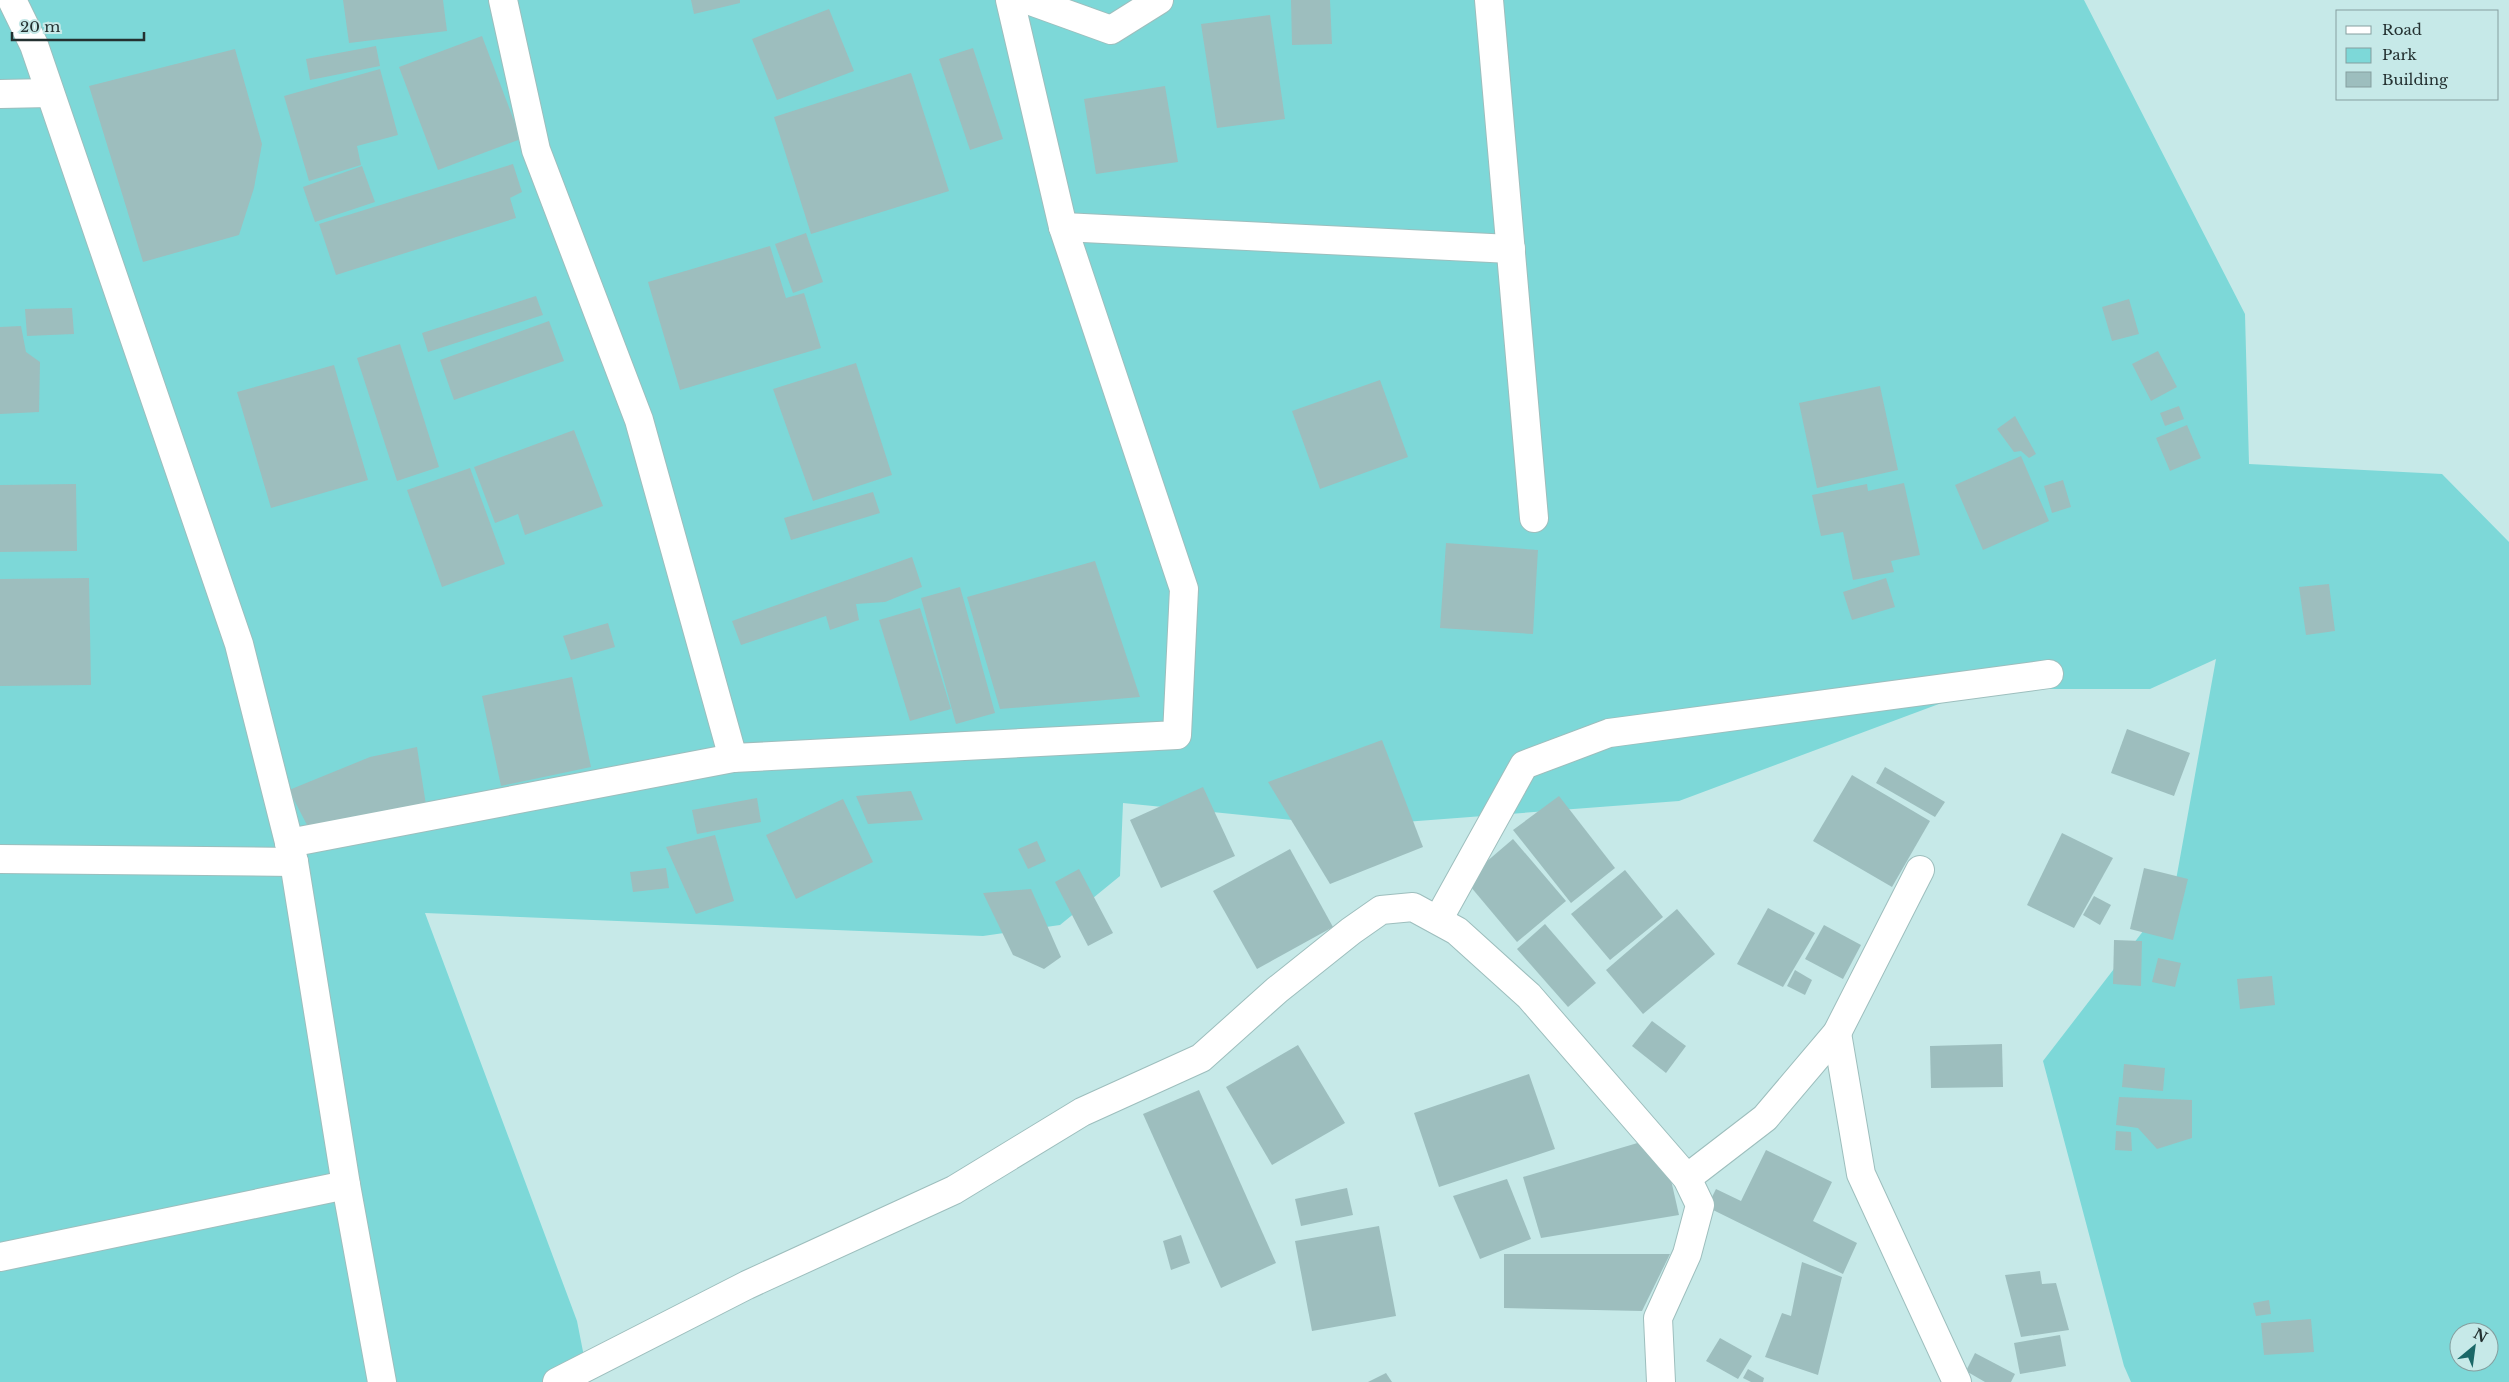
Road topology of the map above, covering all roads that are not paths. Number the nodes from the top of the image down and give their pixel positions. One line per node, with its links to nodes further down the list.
1 (12, 0): 7 (street)
2 (503, 0): 13 (street)
3 (1010, 0): 9 (street)
4 (1028, 0): 5 (street)
5 (1159, 0)
6 (1489, 0): 10 (street)
7 (50, 93): 8 (street); 14 (street)
8 (0, 94)
9 (1063, 227): 10 (street); 13 (street)
10 (1510, 249): 11 (street)
11 (1534, 518)
12 (2049, 674): 17 (street)
13 (733, 758): 14 (street)
14 (292, 852): 15 (street); 20 (street)
15 (0, 859)
16 (1920, 870): 18 (street)
17 (1438, 920): 19 (street); 23 (street)
18 (1837, 1032): 19 (street); 25 (street)
19 (1687, 1178): 24 (street)
20 (346, 1185): 21 (street); 22 (street)
21 (0, 1257)
22 (382, 1382)
23 (557, 1382)
24 (1661, 1382)
25 (1957, 1382)

